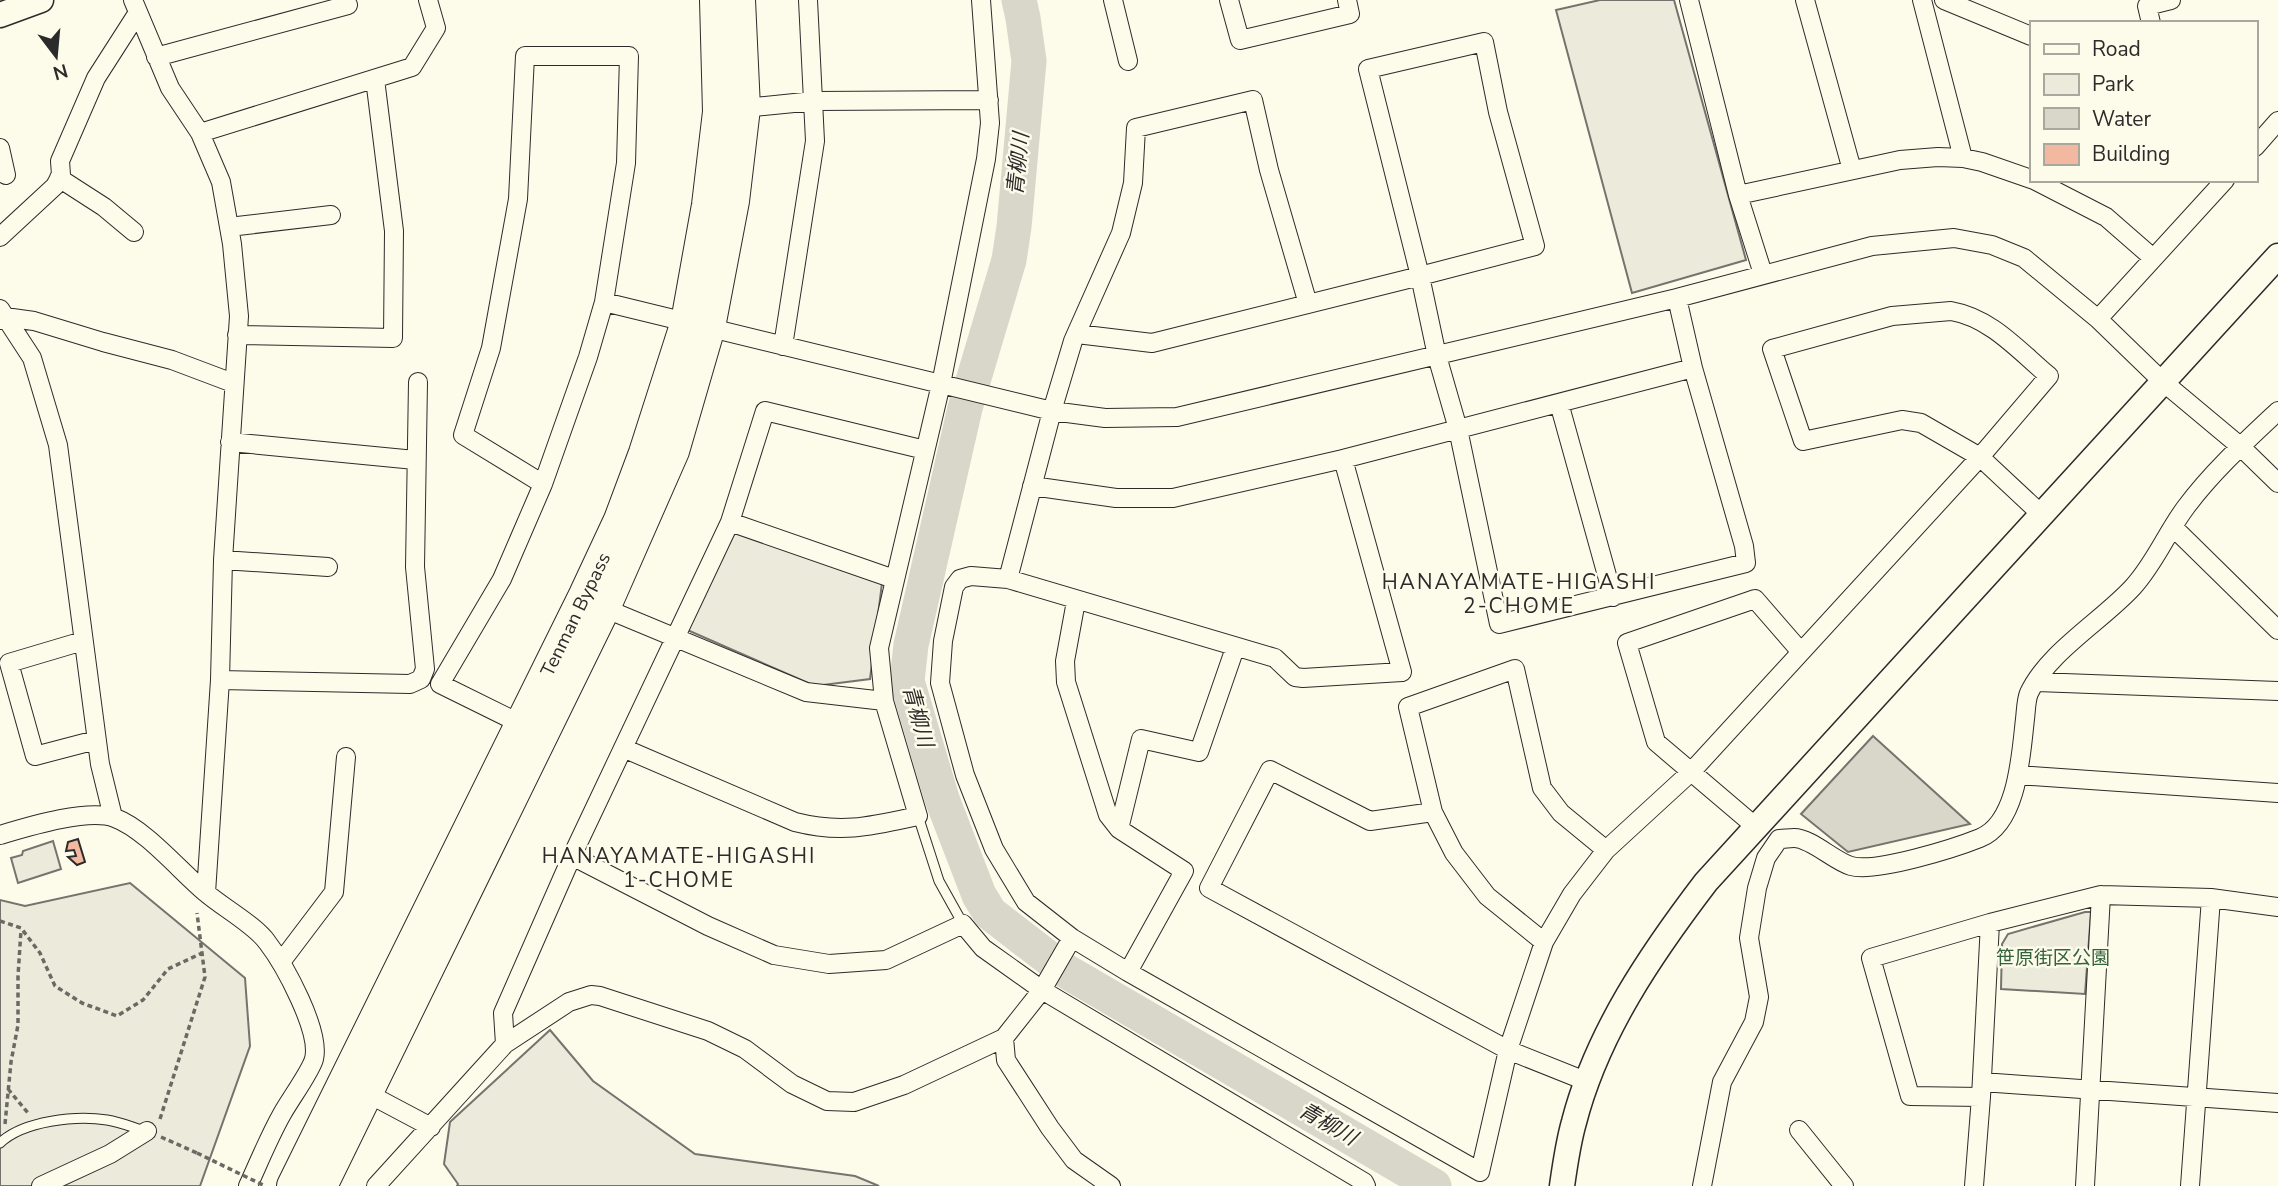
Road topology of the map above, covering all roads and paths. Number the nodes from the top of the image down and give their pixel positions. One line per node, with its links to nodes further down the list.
1 (41, 0): 17 (street)
2 (428, 0): 22 (street)
3 (716, 0): 51 (highway, Tenman Bypass)
4 (739, 0): 25 (highway, Tenman Bypass)
5 (808, 0): 24 (street)
6 (981, 0): 23 (street)
7 (1113, 0): 21 (street)
8 (1229, 0): 9 (street)
9 (1347, 0)
10 (1689, 0): 37 (street)
11 (1805, 0): 31 (street)
12 (1922, 0): 30 (street)
13 (1944, 0): 19 (street)
14 (2171, 0): 18 (street)
15 (135, 7): 20 (street); 33 (street)
16 (349, 9): 20 (street)
17 (0, 15)
18 (2151, 21)
19 (2030, 36)
20 (156, 57): 27 (street)
21 (1128, 61)
22 (375, 79): 27 (street); 53 (street)
23 (989, 100): 24 (street); 60 (street)
24 (814, 101): 25 (street); 54 (street)
25 (744, 108): 51 (highway, Tenman Bypass)
26 (2278, 121): 28 (street)
27 (200, 133): 39 (street)
28 (2257, 144)
29 (0, 148): 32 (street)
30 (1963, 158): 31 (street); 34 (street)
31 (1852, 170): 37 (street)
32 (6, 175)
33 (59, 178): 40 (street); 41 (street)
34 (2030, 179)
35 (2039, 182): 43 (street)
36 (2223, 182): 43 (street)
37 (1738, 195): 44 (street)
38 (331, 215): 39 (street)
39 (229, 226): 53 (street)
40 (134, 232)
41 (0, 237)
42 (2278, 256): 57 (street)
43 (2153, 258): 50 (street)
44 (1763, 274): 46 (street); 50 (street)
45 (1420, 276): 45 (street); 48 (street); 55 (street)
46 (1677, 298): 55 (street); 56 (street)
47 (604, 302): 51 (street); 72 (street); 72 (street)
48 (1308, 304): 52 (street); 52 (street)
49 (2, 315): 59 (street); 86 (street)
50 (2098, 319): 57 (street)
51 (698, 325): 54 (street); 83 (highway, Tenman Bypass); 93 (highway, Tenman Bypass)
52 (1077, 334): 62 (street)
53 (237, 335): 59 (street)
54 (783, 346): 60 (street)
55 (1437, 356): 62 (street); 64 (street)
56 (1693, 368): 61 (street); 81 (street)
57 (2162, 381): 66 (street); 74 (street)
58 (418, 382): 70 (street)
59 (233, 383): 65 (street)
60 (941, 384): 62 (street); 67 (street)
61 (1559, 402): 64 (street); 81 (street)
62 (1052, 411): 73 (street)
63 (2278, 411): 66 (street)
64 (1458, 429): 69 (street); 81 (street)
65 (230, 442): 70 (street); 77 (street)
66 (2241, 447): 71 (street); 76 (street)
67 (925, 450): 75 (street); 79 (street)
68 (1980, 457): 68 (street); 74 (street); 88 (street)
69 (1343, 459): 73 (street); 87 (street)
70 (415, 460): 89 (street)
71 (2278, 483)
72 (543, 484): 93 (street)
73 (1032, 486): 80 (street)
74 (2041, 514): 103 (street)
75 (730, 522): 79 (street); 85 (street)
76 (2174, 528): 84 (street); 90 (street)
77 (223, 561): 78 (street); 89 (street)
78 (328, 566)
79 (894, 579): 92 (street)
80 (1008, 579): 82 (street); 117 (street)
81 (1613, 597)
82 (1076, 601): 87 (street); 104 (street)
83 (604, 608): 85 (street); 130 (highway, Tenman Bypass)
84 (2278, 630)
85 (676, 636): 92 (street); 95 (street)
86 (83, 641): 94 (street); 94 (street)
87 (1235, 648): 104 (street)
88 (1801, 652): 97 (street); 97 (street)
89 (220, 680): 108 (street)
90 (2036, 682): 91 (street); 98 (street)
91 (2278, 691)
92 (884, 701): 101 (street)
93 (521, 724): 141 (highway, Tenman Bypass)
94 (96, 740): 102 (street)
95 (623, 748): 101 (street); 107 (street)
96 (346, 757): 120 (street)
97 (1692, 771): 103 (street); 106 (street)
98 (2018, 775): 99 (street); 147 (street)
99 (2278, 793)
100 (1433, 812): 106 (street); 118 (street); 125 (street)
101 (918, 816): 115 (lane)
102 (113, 817): 105 (street); 108 (street)
103 (1756, 827): 126 (street)
104 (1119, 829): 121 (street)
105 (0, 835)
106 (1606, 850): 118 (street)
107 (572, 856): 115 (street); 124 (street)
108 (206, 893): 120 (street)
109 (2101, 895): 110 (street); 114 (street); 129 (street)
110 (2211, 898): 111 (street); 131 (street)
111 (2278, 906)
112 (197, 912): 119 (path)
113 (0, 921): 116 (path)
114 (1990, 923): 128 (street); 128 (street)
115 (963, 924): 122 (street)
116 (22, 928): 119 (path); 127 (path)
117 (1072, 938): 121 (street); 122 (street)
118 (1544, 942): 125 (street)
119 (202, 953): 136 (path)
120 (281, 962): 139 (street)
121 (1128, 972): 125 (street)
122 (1042, 990): 123 (street); 145 (street)
123 (1004, 1038): 124 (street); 144 (street)
124 (505, 1044): 134 (street)
125 (1508, 1050): 126 (street)
126 (1588, 1082): 146 (street)
127 (8, 1089): 133 (path); 137 (path)
128 (1982, 1089): 129 (street); 149 (street)
129 (2090, 1089): 131 (street); 150 (street)
130 (365, 1091): 134 (street); 142 (highway, Tenman Bypass)
131 (2197, 1097): 132 (street); 151 (street)
132 (2278, 1103)
133 (38, 1125): 136 (lane); 137 (lane)
134 (431, 1127): 143 (street)
135 (1800, 1130): 148 (street)
136 (148, 1131): 138 (street); 140 (path, bridge)
137 (2, 1141)
138 (41, 1186)
139 (248, 1186)
140 (265, 1186)
141 (293, 1186)
142 (321, 1186)
143 (376, 1186)
144 (1111, 1186)
145 (1366, 1186)
146 (1562, 1186)
147 (1702, 1186)
148 (1844, 1186)
149 (1974, 1186)
150 (2085, 1186)
151 (2190, 1186)

